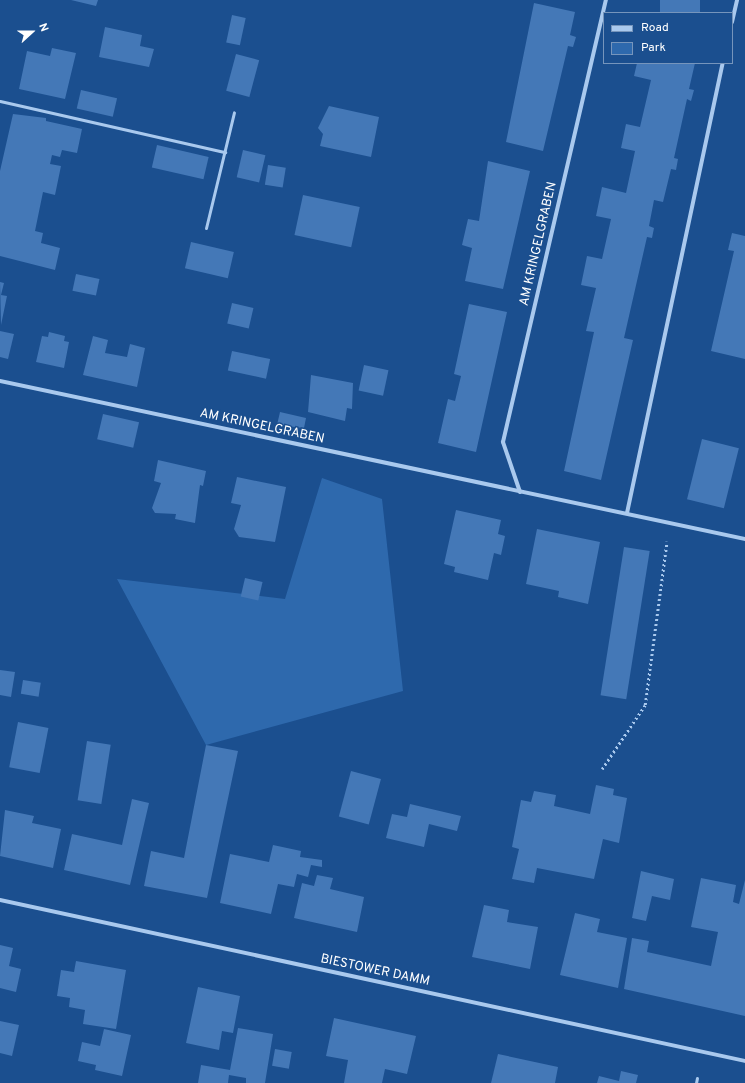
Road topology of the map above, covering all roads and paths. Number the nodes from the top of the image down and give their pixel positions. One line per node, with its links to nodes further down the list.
1 (606, 0): 3 (street, AM KRINGELGRABEN)
2 (737, 0): 5 (street)
3 (603, 12)
4 (603, 13): 12 (street, AM KRINGELGRABEN)
5 (733, 18)
6 (723, 64): 13 (street)
7 (0, 101): 9 (lane)
8 (234, 112): 9 (lane)
9 (224, 152): 10 (lane)
10 (206, 228)
11 (0, 380): 12 (street, AM KRINGELGRABEN)
12 (520, 492): 13 (street, AM KRINGELGRABEN)
13 (627, 513): 14 (street, AM KRINGELGRABEN)
14 (669, 522): 15 (street, AM KRINGELGRABEN); 16 (path)
15 (745, 539)
16 (602, 769)
17 (0, 900): 18 (street, BIESTOWER DAMM)
18 (745, 1061)
19 (697, 1078): 20 (lane)
20 (696, 1083)

